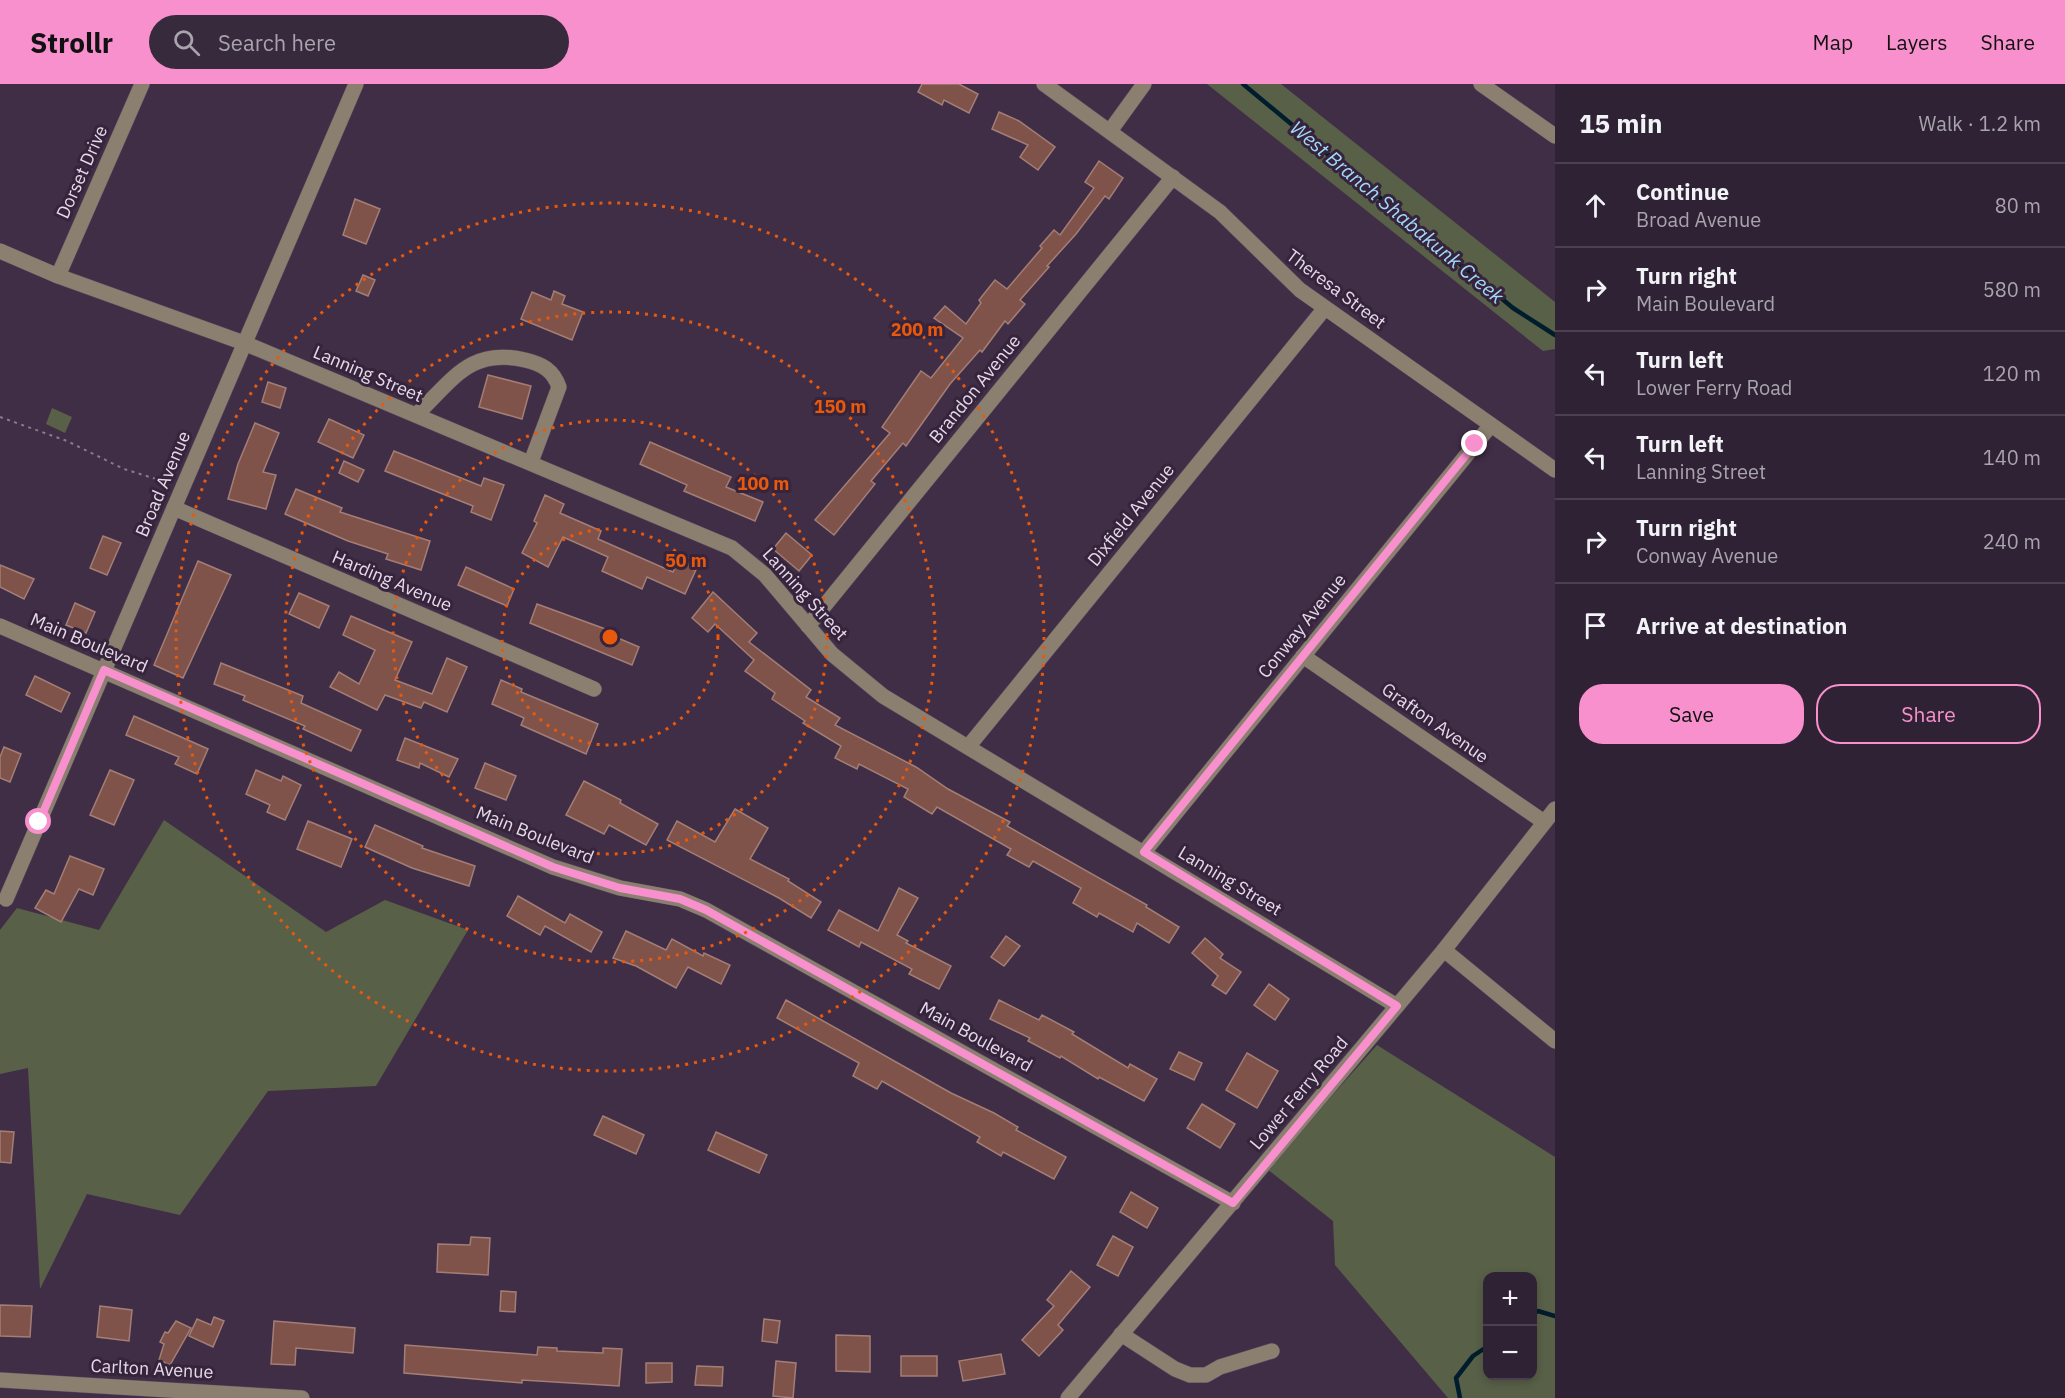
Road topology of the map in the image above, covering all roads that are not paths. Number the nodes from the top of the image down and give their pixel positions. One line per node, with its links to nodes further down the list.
1 (142, 84): 10 (street, Dorset Drive)
2 (356, 84): 12 (street, Broad Avenue)
3 (1044, 84): 6 (street, Theresa Street)
4 (1144, 84): 6 (street)
5 (1481, 84): 7 (street)
6 (1110, 131): 8 (street, Theresa Street)
7 (1555, 136)
8 (1173, 177): 11 (street, Theresa Street); 19 (street, Brandon Avenue)
9 (0, 251): 10 (street, Lanning Street)
10 (58, 276): 12 (street, Lanning Street)
11 (1325, 308): 14 (street, Theresa Street); 23 (street, Dixfield Avenue)
12 (244, 343): 13 (street, Lanning Street); 17 (street, Broad Avenue)
13 (416, 415): 15 (street, Lanning Street); 15 (street)
14 (1491, 425): 16 (street, Theresa Street); 20 (street, Conway Avenue)
15 (531, 462): 19 (street, Lanning Street)
16 (1555, 470)
17 (174, 508): 21 (street, Broad Avenue); 22 (street, Harding Avenue)
18 (0, 626): 21 (street, Main Boulevard)
19 (808, 626): 23 (street, Lanning Street)
20 (1303, 656): 25 (street, Grafton Avenue); 26 (street, Conway Avenue)
21 (104, 670): 27 (street, Broad Avenue); 31 (street, Main Boulevard)
22 (594, 689)
23 (968, 747): 26 (street, Lanning Street)
24 (1555, 809): 25 (street, Lower Ferry Road)
25 (1544, 822): 28 (street, Lower Ferry Road)
26 (1144, 852): 29 (street, Lanning Street)
27 (6, 899)
28 (1444, 950): 29 (street, Lower Ferry Road); 30 (street)
29 (1397, 1006): 31 (street, Lower Ferry Road)
30 (1555, 1041)
31 (1233, 1203): 32 (street, Lower Ferry Road)
32 (1121, 1335): 33 (street); 36 (street, Lower Ferry Road)
33 (1272, 1351)
34 (0, 1380): 35 (street, Carlton Avenue)
35 (302, 1398)
36 (1068, 1398)

